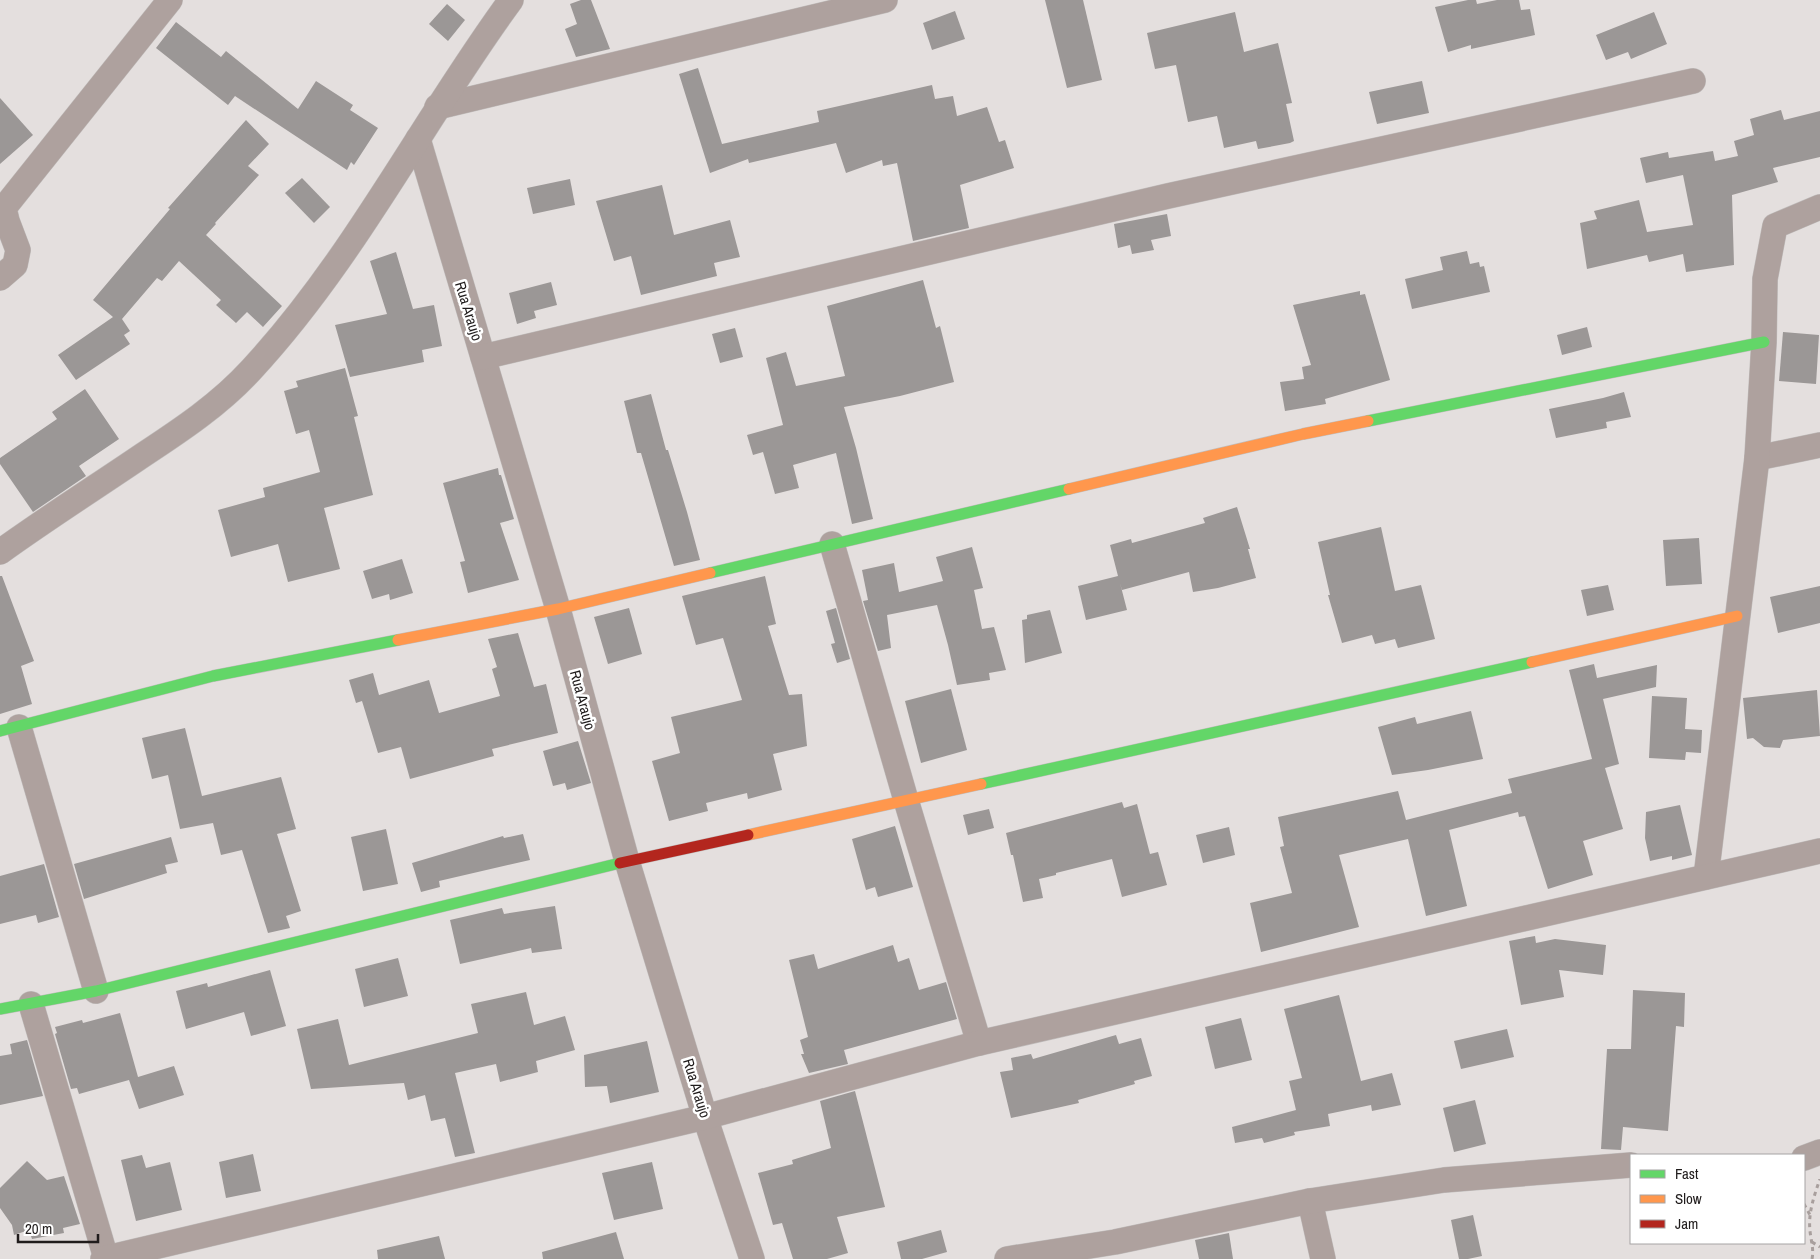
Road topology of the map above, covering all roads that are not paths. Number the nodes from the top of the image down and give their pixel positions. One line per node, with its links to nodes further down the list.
1 (170, 0): 8 (street)
2 (511, 0): 5 (street)
3 (885, 0): 5 (street)
4 (1693, 81): 10 (street)
5 (437, 107): 6 (street)
6 (418, 139): 10 (street, Rua Araujo); 14 (street)
7 (1820, 207): 9 (street)
8 (0, 278)
9 (1764, 342): 12 (street); 13 (street)
10 (483, 357): 15 (street, Rua Araujo)
11 (1820, 445): 12 (street)
12 (1757, 458): 16 (street)
13 (832, 544): 15 (street); 18 (street)
14 (0, 552)
15 (558, 609): 17 (street); 20 (street, Rua Araujo)
16 (1737, 616): 18 (street); 21 (street)
17 (10, 729): 22 (street)
18 (906, 800): 20 (street); 25 (street)
19 (1820, 851): 21 (street)
20 (627, 861): 22 (street); 26 (street, Rua Araujo)
21 (1706, 877): 25 (street)
22 (96, 992): 23 (street)
23 (31, 1004): 24 (street); 32 (street)
24 (0, 1010)
25 (979, 1043): 26 (street)
26 (706, 1117): 32 (street); 33 (street, Rua Araujo)
27 (1820, 1152): 28 (street)
28 (1805, 1158)
29 (1630, 1166): 30 (street)
30 (1310, 1201): 31 (street); 35 (street)
31 (1049, 1256): 34 (street)
32 (105, 1259)
33 (752, 1259)
34 (1007, 1259)
35 (1323, 1259)

